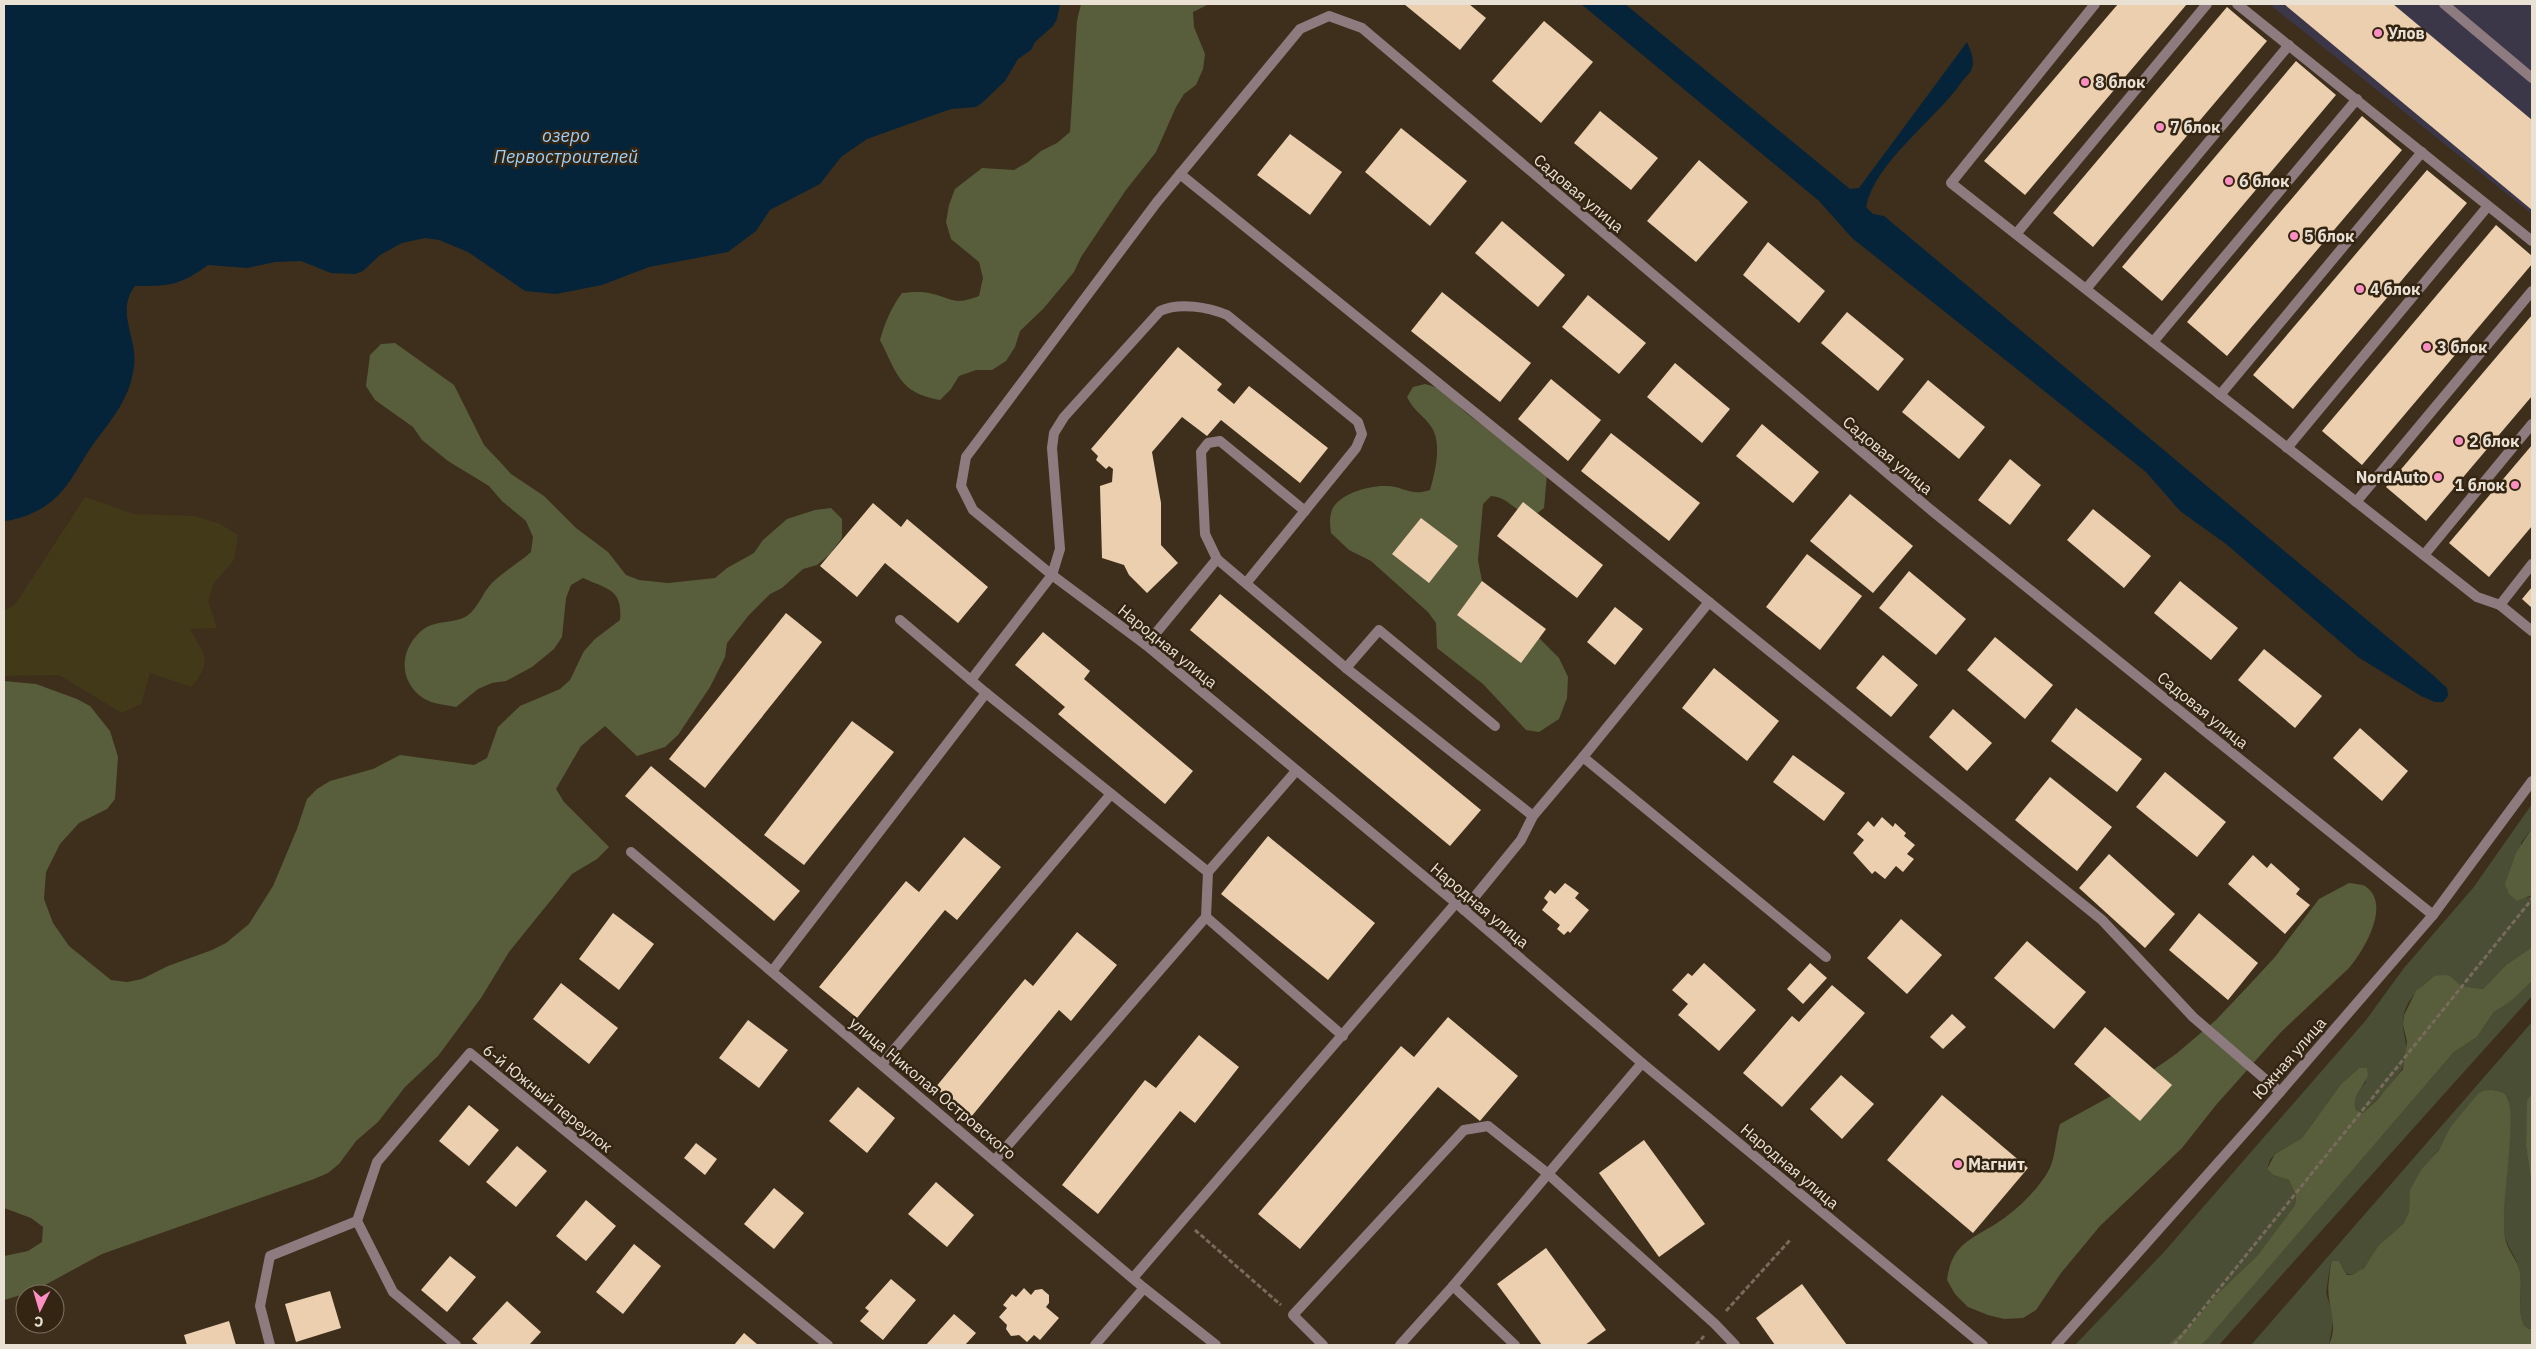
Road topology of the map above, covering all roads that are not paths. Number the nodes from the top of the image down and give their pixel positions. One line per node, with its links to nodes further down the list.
1 (2095, 4): 11 (street)
2 (2208, 4): 11 (street)
3 (2237, 4): 5 (street)
4 (2444, 4): 6 (street)
5 (2289, 45): 7 (street); 13 (street)
6 (2532, 78)
7 (2356, 99): 8 (street); 15 (street)
8 (2422, 152): 10 (street); 16 (street)
9 (1180, 174): 24 (street, Народная улица); 26 (street); 43 (street, Садовая улица)
10 (2488, 206): 12 (street); 18 (street)
11 (2016, 234): 13 (street)
12 (2532, 241)
13 (2086, 289): 15 (street)
14 (2532, 291): 19 (street)
15 (2153, 342): 16 (street)
16 (2220, 395): 18 (street)
17 (2532, 424): 21 (street)
18 (2287, 448): 19 (street)
19 (2356, 502): 21 (street)
20 (1305, 512): 22 (street); 24 (street); 25 (street)
21 (2424, 555): 27 (street)
22 (1217, 559): 25 (street); 30 (street)
23 (2532, 564): 27 (street)
24 (1052, 576): 30 (street, Народная улица); 32 (street)
25 (1247, 582): 31 (street)
26 (1708, 602): 35 (street); 50 (street)
27 (2500, 605): 29 (street)
28 (900, 620): 32 (street)
29 (2532, 631)
30 (1146, 645): 36 (street, Народная улица)
31 (1346, 668): 34 (street); 39 (street)
32 (971, 680): 33 (street)
33 (986, 693): 38 (street); 46 (street)
34 (1495, 726)
35 (1583, 757): 39 (street); 45 (street)
36 (1296, 771): 41 (street); 42 (street, Народная улица)
37 (2532, 781): 43 (street, Южная улица)
38 (1111, 794): 41 (street); 49 (street)
39 (1532, 816): 42 (street)
40 (631, 852): 46 (street, улица Николая Островского)
41 (1208, 872): 44 (street)
42 (1460, 907): 47 (street); 48 (street, Народная улица)
43 (2432, 915): 50 (street, Южная улица)
44 (1206, 917): 47 (street); 51 (street)
45 (1826, 957)
46 (773, 970): 49 (street, улица Николая Островского)
47 (1343, 1036): 54 (street)
48 (1642, 1063): 52 (street); 66 (street, Народная улица)
49 (882, 1064): 51 (street, улица Николая Островского)
50 (2280, 1092): 67 (street, Южная улица)
51 (995, 1160): 54 (street, улица Николая Островского)
52 (1547, 1173): 55 (street); 62 (street); 65 (street)
53 (358, 1221): 57 (street); 58 (street); 59 (street, 6-й Южный переулок)
54 (1133, 1278): 56 (street, улица Николая Островского)
55 (1453, 1286): 63 (street); 64 (street)
56 (1144, 1288): 60 (street); 61 (street, улица Николая Островского)
57 (270, 1345)
58 (456, 1345)
59 (828, 1345)
60 (1095, 1345)
61 (1216, 1345)
62 (1323, 1345)
63 (1400, 1345)
64 (1515, 1345)
65 (1735, 1345)
66 (1984, 1345)
67 (2056, 1345)

